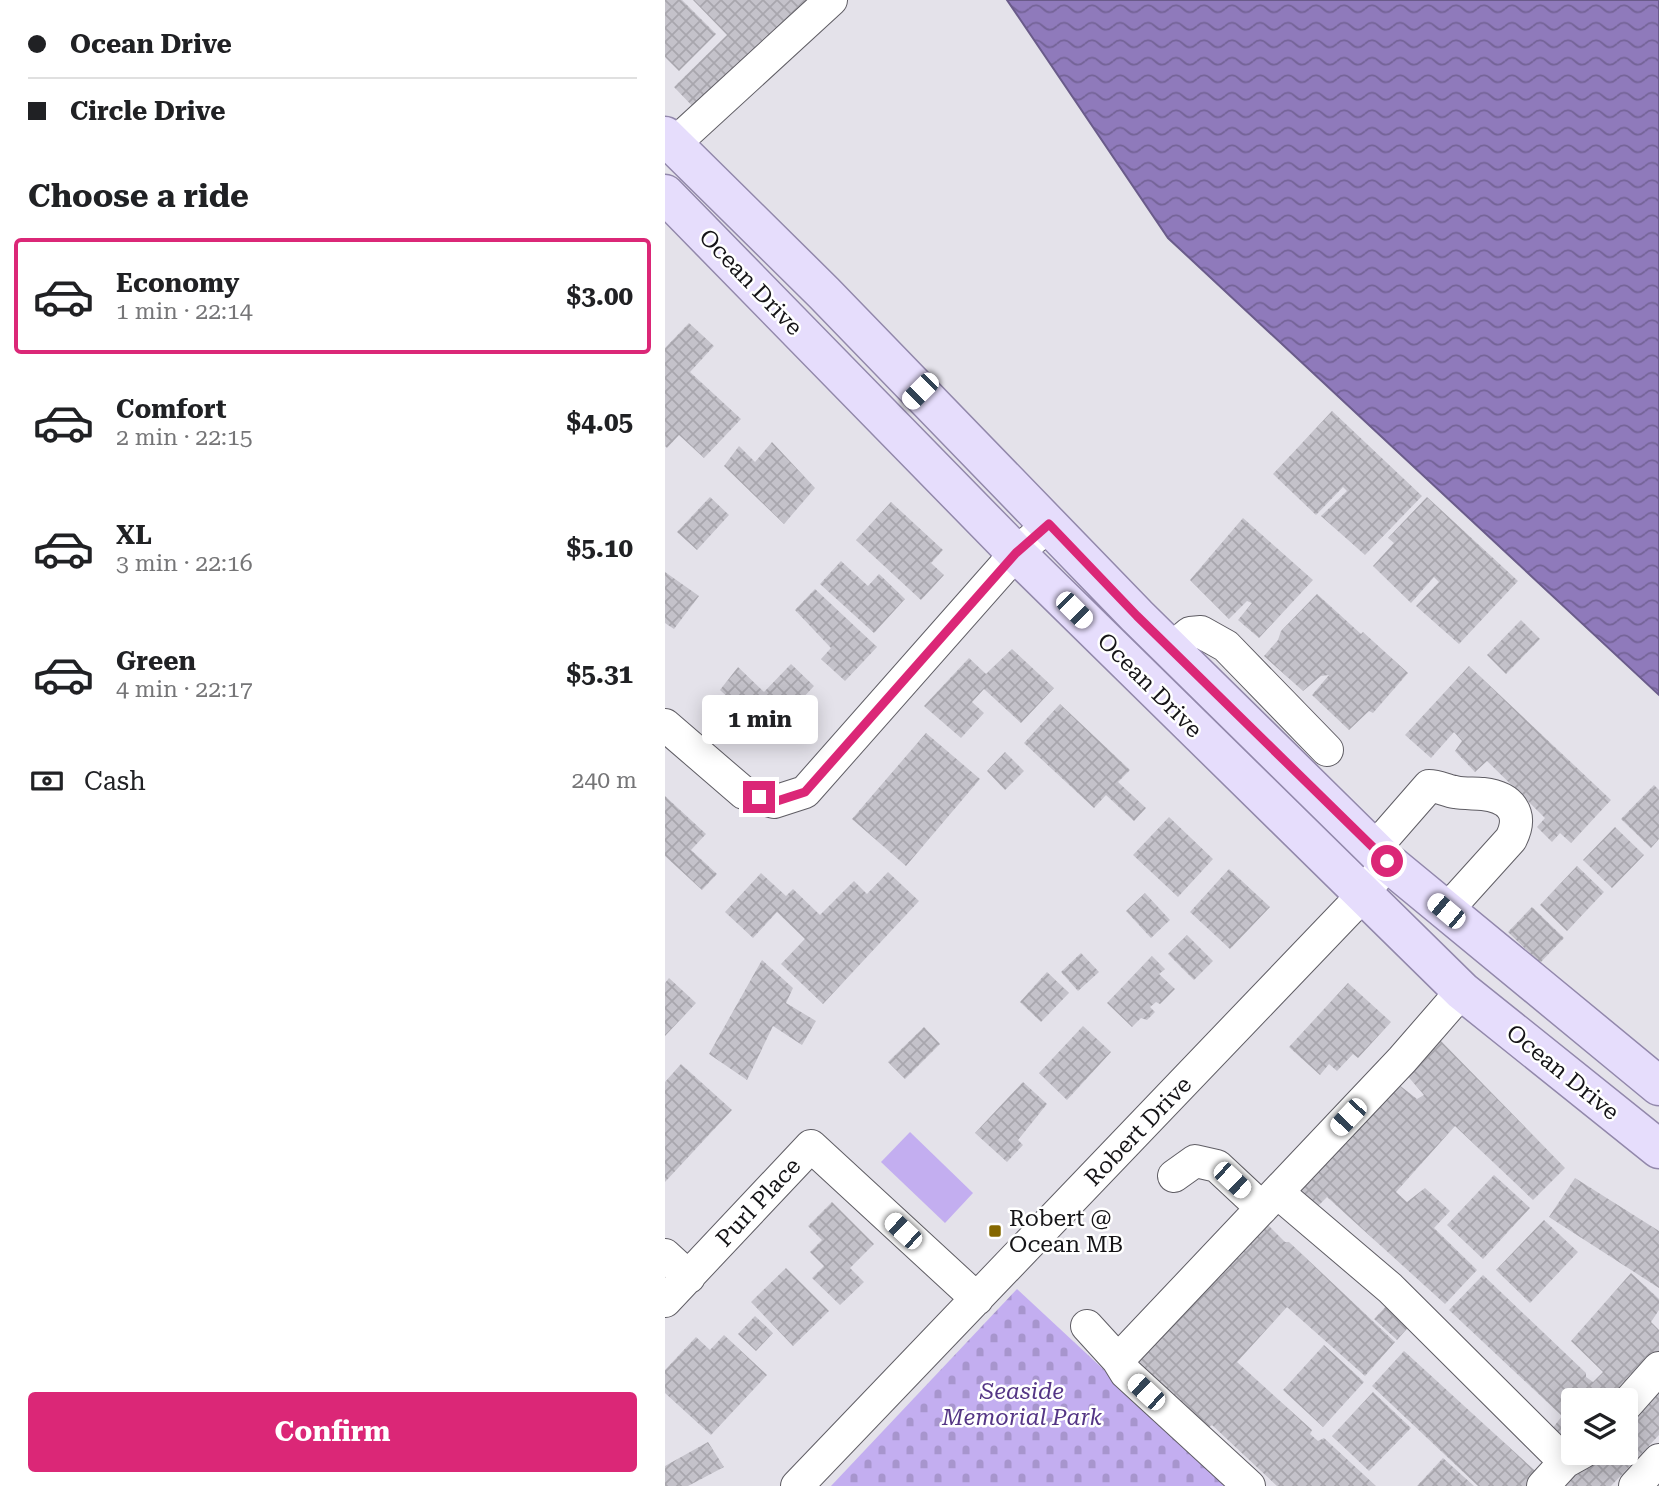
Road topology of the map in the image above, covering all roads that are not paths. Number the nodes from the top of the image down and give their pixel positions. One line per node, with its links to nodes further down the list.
1 (831, 0): 2 (street)
2 (669, 140): 4 (main road, Ocean Drive)
3 (665, 194): 5 (main road, Ocean Drive)
4 (824, 293): 5 (main road); 6 (main road, Ocean Drive)
5 (790, 322): 7 (main road, Ocean Drive)
6 (920, 391): 7 (main road); 8 (main road, Ocean Drive)
7 (888, 423): 9 (main road, Ocean Drive)
8 (1049, 524): 9 (street); 10 (main road, Ocean Drive)
9 (1016, 553): 11 (main road, Ocean Drive); 12 (street)
10 (1171, 649): 11 (main road); 13 (street); 14 (main road, Ocean Drive)
11 (1150, 685): 15 (main road, Ocean Drive)
12 (665, 724)
13 (1327, 750)
14 (1380, 855): 15 (street, Robert Drive); 16 (main road, Ocean Drive); 16 (street, Robert Drive)
15 (1363, 895): 17 (main road, Ocean Drive); 26 (street, Robert Drive)
16 (1446, 911): 18 (main road, Ocean Drive)
17 (1462, 991): 20 (main road, Ocean Drive); 23 (street)
18 (1626, 1059): 19 (main road, Ocean Drive); 20 (main road)
19 (1659, 1086)
20 (1595, 1098): 21 (main road, Ocean Drive)
21 (1659, 1149)
22 (1174, 1176): 23 (street)
23 (1270, 1200): 29 (street); 32 (street)
24 (665, 1255): 25 (street)
25 (689, 1277): 26 (street, Purl Place); 27 (street, Purl Place)
26 (977, 1299): 35 (street, Robert Drive)
27 (665, 1301)
28 (1087, 1326): 29 (street)
29 (1118, 1360): 36 (street)
30 (1659, 1368): 31 (street)
31 (1638, 1392)
32 (1561, 1445)
33 (1659, 1460): 38 (street)
34 (1565, 1465): 37 (street)
35 (797, 1486)
36 (1249, 1486)
37 (1543, 1486)
38 (1635, 1486)

